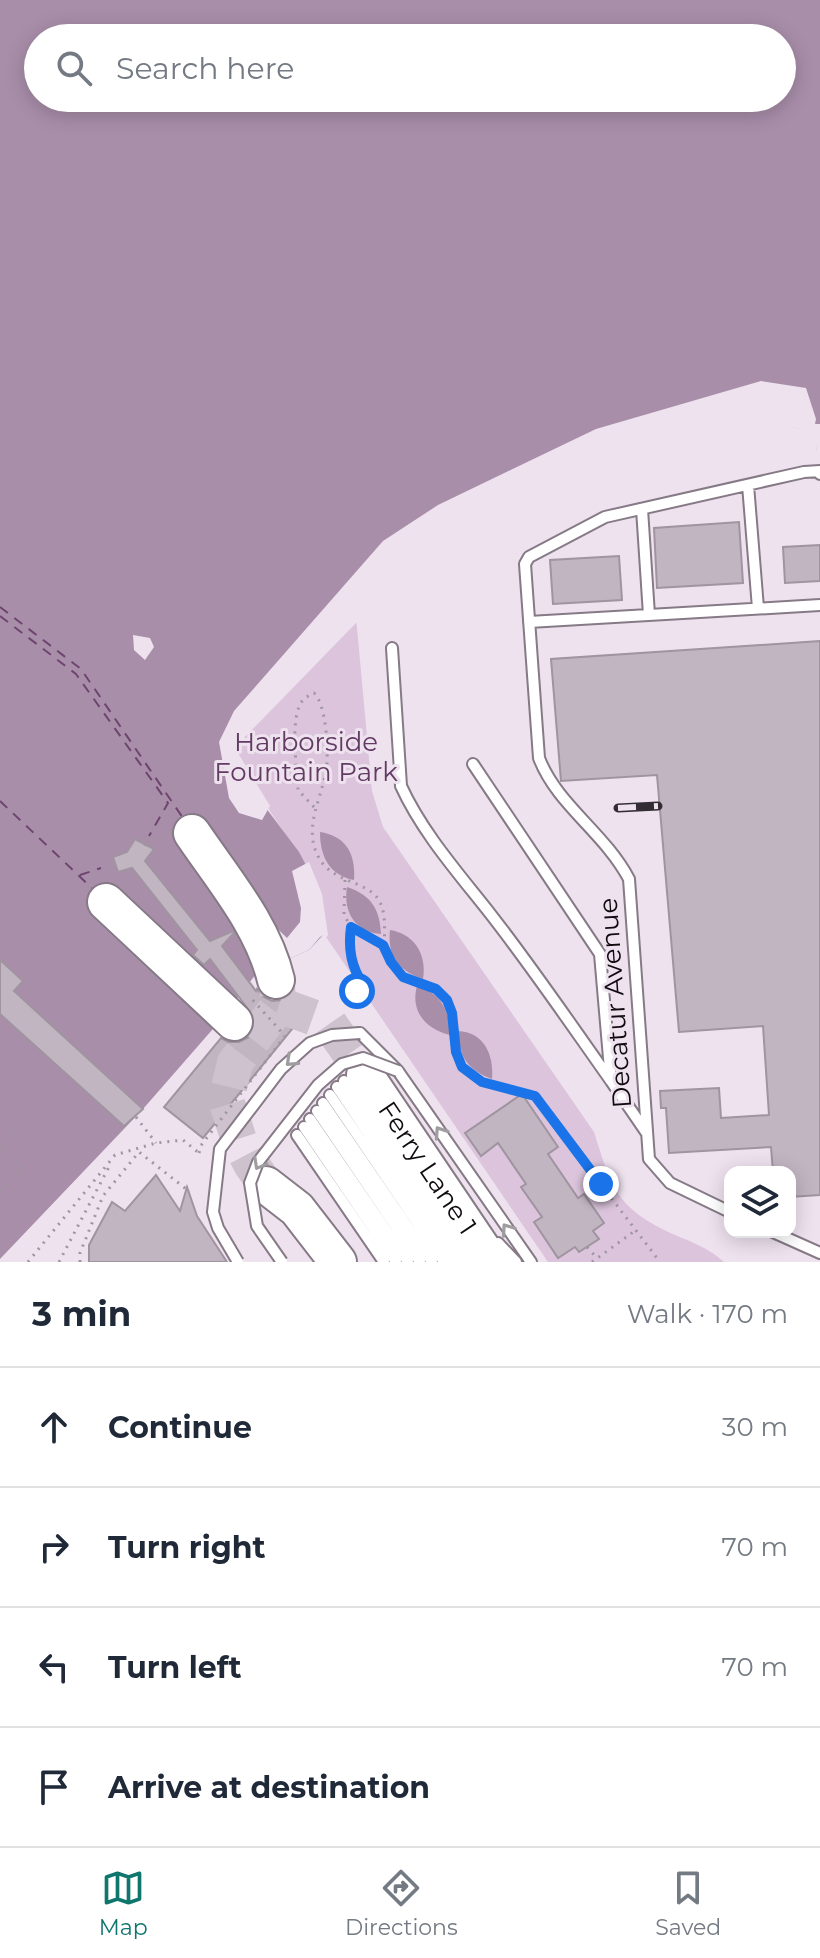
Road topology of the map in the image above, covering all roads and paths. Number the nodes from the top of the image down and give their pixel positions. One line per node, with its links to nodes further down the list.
1 (820, 472): 2 (lane, Decatur Avenue)
2 (748, 485): 3 (lane, Decatur Avenue); 5 (lane)
3 (642, 509): 6 (lane); 7 (lane, Decatur Avenue)
4 (820, 605): 5 (lane)
5 (758, 608): 6 (lane)
6 (649, 615): 7 (lane)
7 (529, 622): 24 (lane, Decatur Avenue)
8 (392, 648): 20 (lane)
9 (473, 764): 20 (lane)
10 (314, 807): 10 (path); 14 (path)
11 (192, 833): 19 (highway)
12 (149, 836): 13 (path)
13 (145, 846)
14 (345, 880): 16 (path); 17 (path)
15 (106, 902): 19 (highway)
16 (351, 927): 17 (path); 18 (path)
17 (383, 945): 31 (path)
18 (359, 989)
19 (254, 1000): 25 (path, bridge)
20 (611, 1081): 24 (lane)
21 (334, 1098): 35 (highway, Ferry Lane 1); 40 (lane, one-way to 40, bridge); 41 (lane, one-way to 41, bridge); 44 (lane); 45 (lane); 46 (lane); 47 (lane); 48 (lane); 49 (lane); 50 (lane); 51 (lane, one-way to 21)
22 (136, 1117): 25 (path)
23 (21, 1125): 26 (path)
24 (646, 1132): 30 (lane, Decatur Avenue)
25 (156, 1143): 27 (path)
26 (0, 1148): 28 (path)
27 (115, 1155): 37 (path); 38 (path)
28 (0, 1192)
29 (190, 1192): 39 (path)
30 (724, 1209)
31 (636, 1230): 36 (path); 53 (path)
32 (786, 1238): 34 (lane)
33 (587, 1247): 36 (path)
34 (820, 1253)
35 (490, 1258)
36 (597, 1258): 52 (path)
37 (28, 1262)
38 (59, 1262)
39 (80, 1262)
40 (238, 1262)
41 (282, 1262)
42 (312, 1262): 43 (highway)
43 (338, 1262)
44 (384, 1262)
45 (396, 1262)
46 (408, 1262)
47 (420, 1262)
48 (432, 1262)
49 (444, 1262)
50 (455, 1262)
51 (531, 1262)
52 (592, 1262)
53 (660, 1262)

